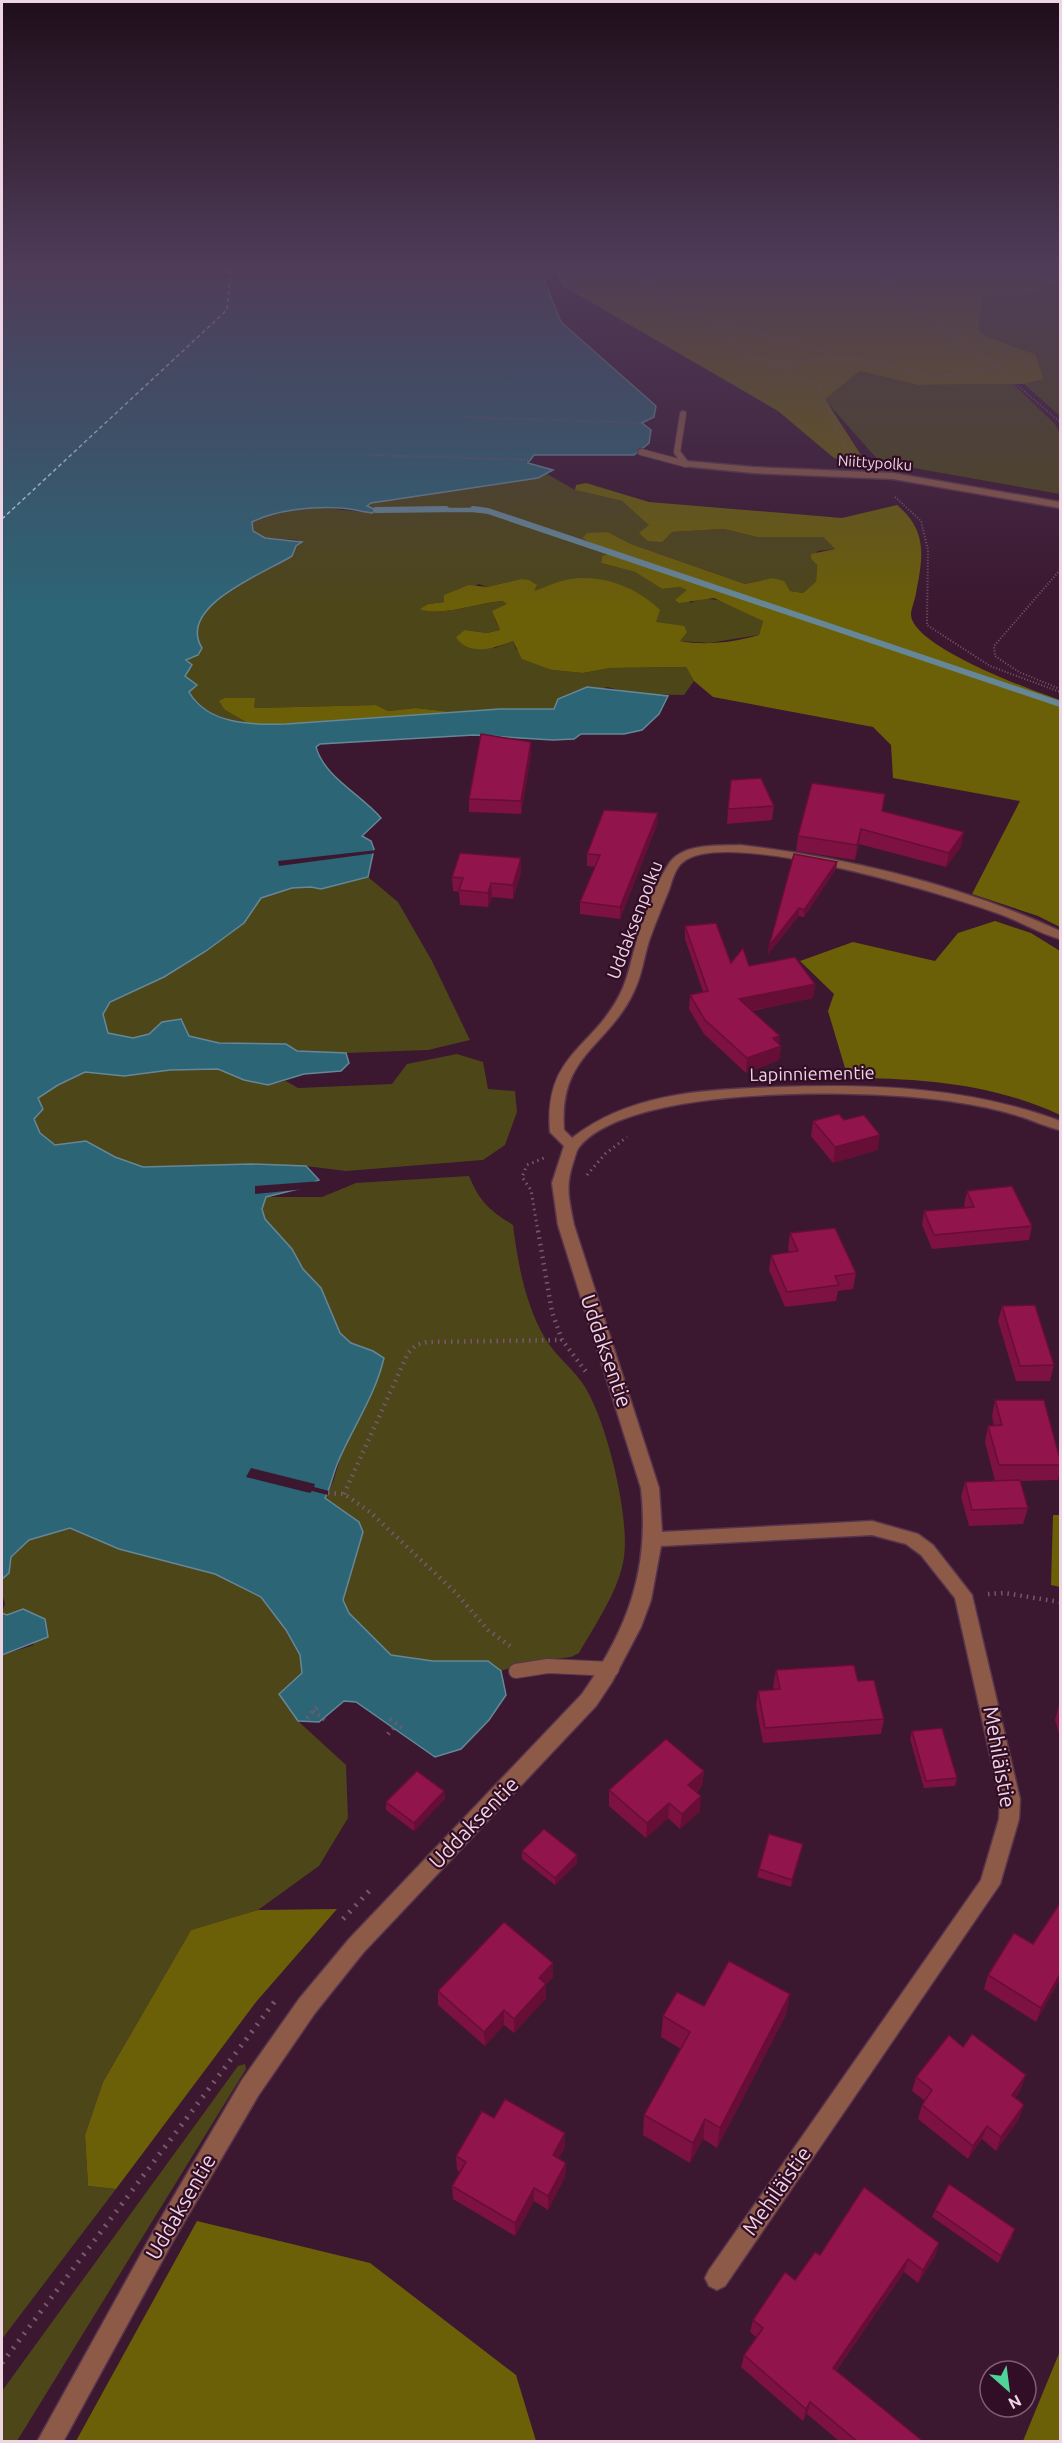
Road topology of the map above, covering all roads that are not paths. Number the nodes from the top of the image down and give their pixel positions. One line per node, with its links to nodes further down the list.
1 (683, 414): 3 (lane)
2 (641, 452): 3 (lane)
3 (686, 464): 4 (street, Niittypolku)
4 (1060, 505)
5 (1060, 935): 7 (street, Uddaksenpolku)
6 (1060, 1126): 7 (street, Lapinniementie)
7 (572, 1145): 8 (street, Uddaksentie)
8 (655, 1539): 9 (street, Uddaksentie); 11 (street, Mehiläistie)
9 (612, 1669): 10 (lane); 12 (street, Uddaksentie)
10 (516, 1671)
11 (717, 2278)
12 (49, 2442)

